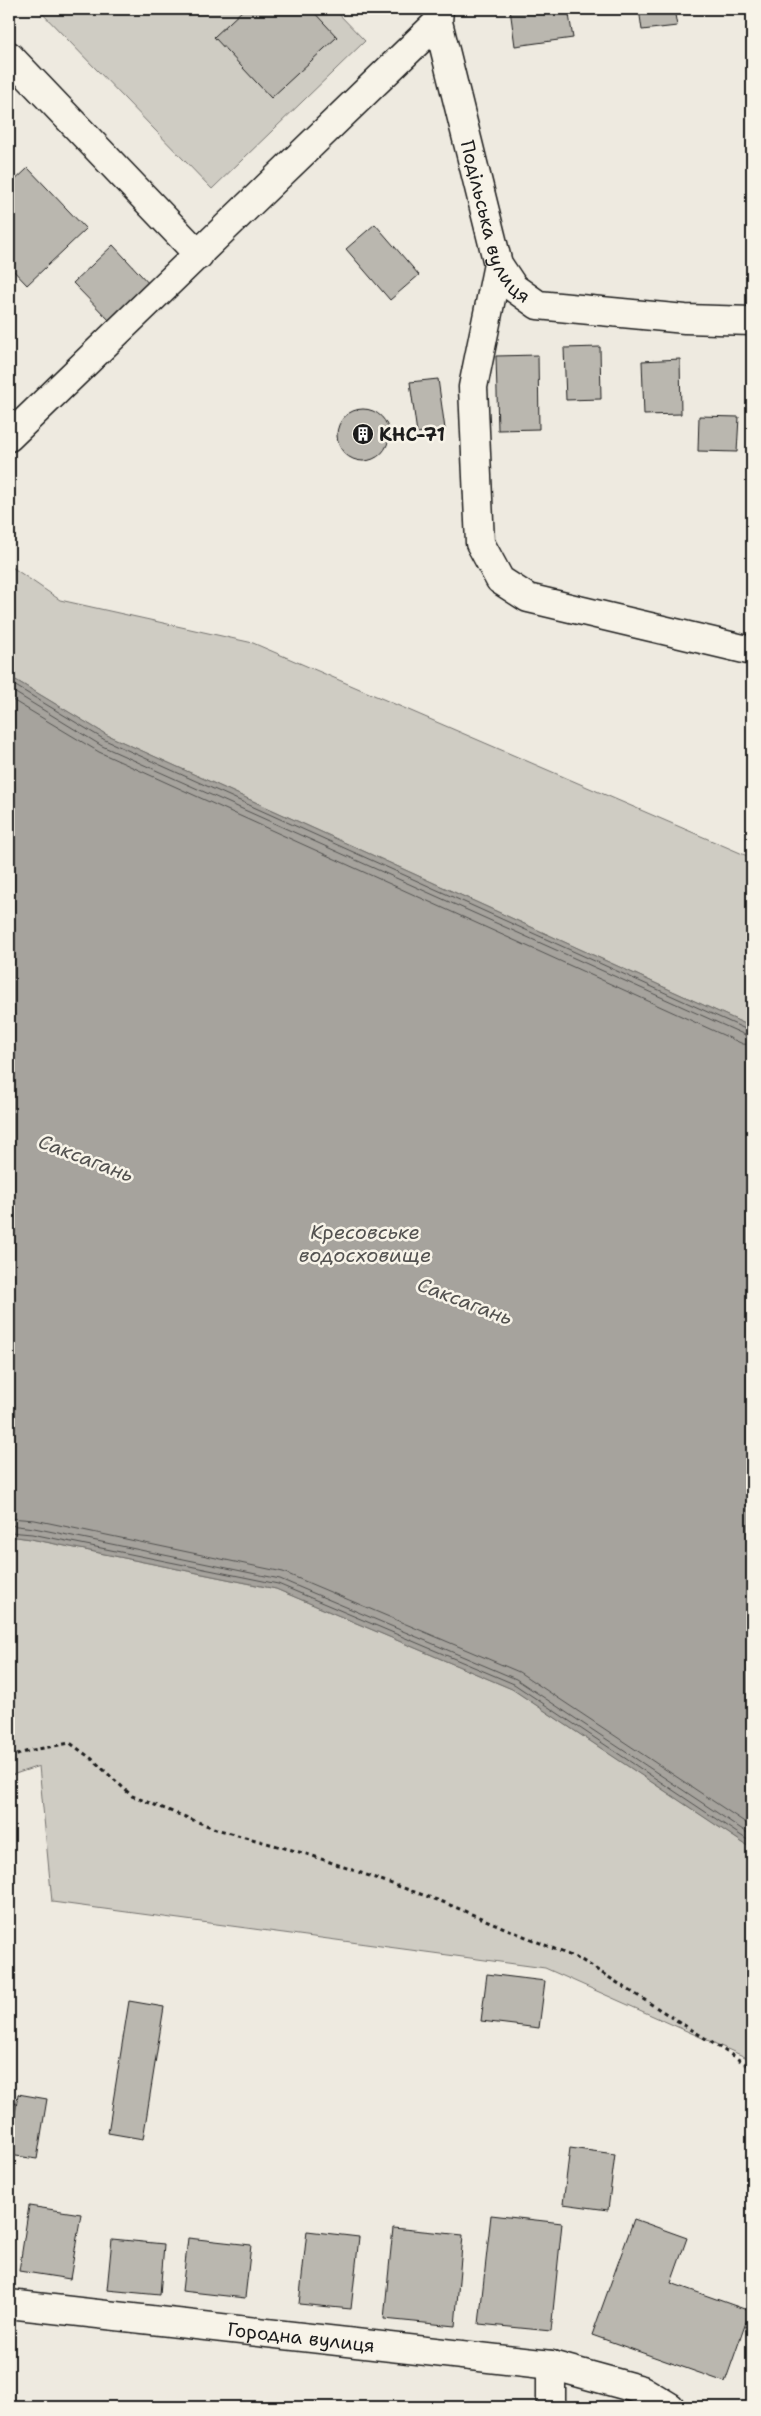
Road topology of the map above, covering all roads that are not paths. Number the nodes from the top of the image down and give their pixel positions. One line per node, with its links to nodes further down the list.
1 (439, 15): 3 (street); 4 (street, Подільська вулиця)
2 (9, 56): 3 (street)
3 (199, 255): 6 (street)
4 (498, 264): 5 (street, Подільська вулиця); 7 (street)
5 (752, 321)
6 (9, 437)
7 (752, 651)
8 (9, 2304): 9 (street, Городна вулиця)
9 (551, 2365): 10 (street); 11 (street, Городна вулиця)
10 (551, 2407)
11 (670, 2407)

